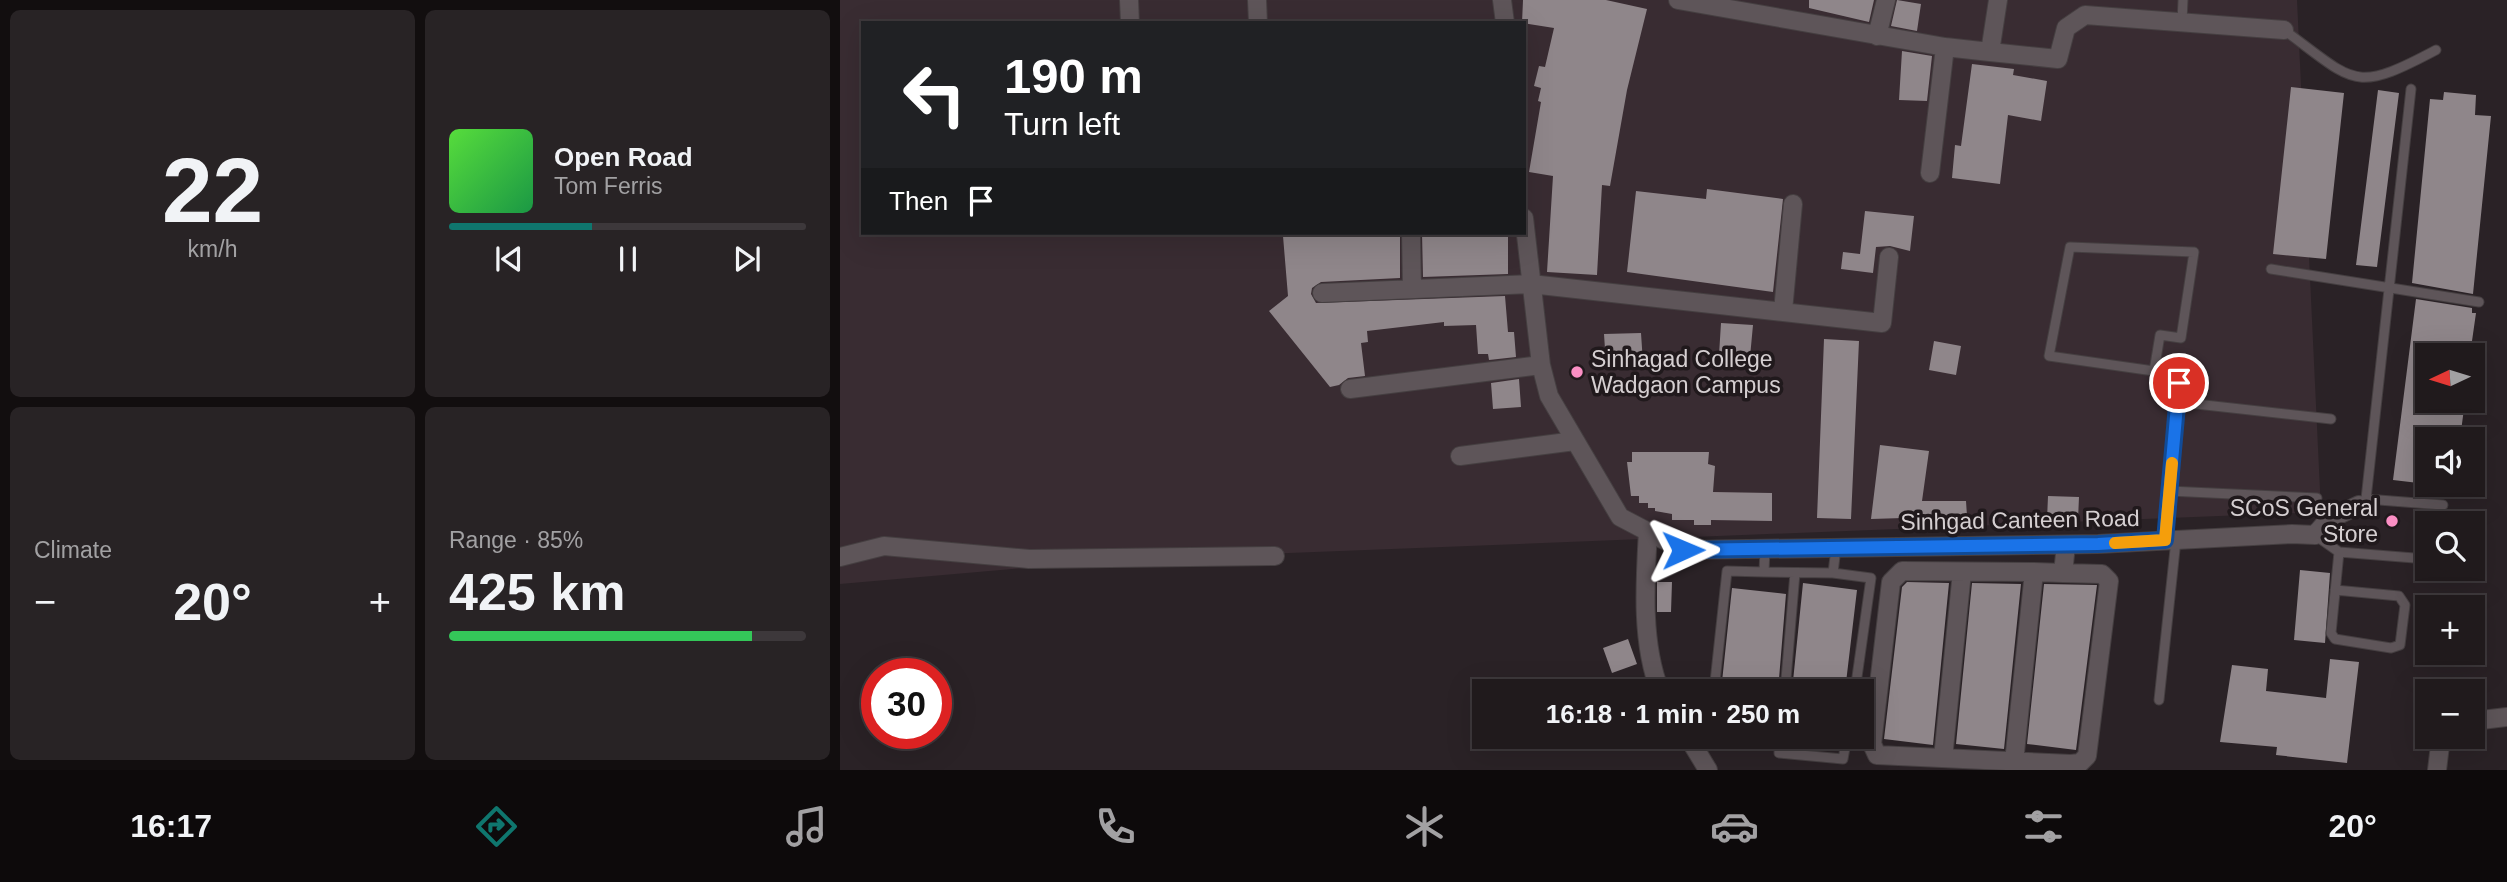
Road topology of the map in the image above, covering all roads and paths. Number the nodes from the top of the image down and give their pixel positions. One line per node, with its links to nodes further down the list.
1 (1129, 0): 9 (street)
2 (1257, 0): 10 (street)
3 (1503, 0): 11 (street)
4 (1678, 0): 14 (street)
5 (1886, 0): 14 (street)
6 (1998, 0): 17 (street)
7 (2183, 0): 12 (lane)
8 (2086, 8): 12 (street); 17 (street)
9 (1130, 21)
10 (1258, 21)
11 (1505, 21)
12 (2182, 24): 13 (street)
13 (2284, 30): 16 (lane)
14 (1877, 36): 15 (street)
15 (1945, 47): 17 (street); 19 (street)
16 (2436, 50)
17 (1990, 52)
18 (2411, 89): 26 (lane)
19 (1930, 173)
20 (1793, 204): 30 (street)
21 (1411, 235): 27 (street)
22 (1526, 235): 25 (street, Sinhgad Canteen Road)
23 (1889, 257): 30 (street)
24 (2271, 269): 26 (lane)
25 (1531, 284): 27 (street); 30 (street); 31 (street, Sinhgad Canteen Road)
26 (2390, 287): 29 (lane); 40 (lane)
27 (1412, 289): 28 (street)
28 (1322, 293)
29 (2479, 302)
30 (1783, 312)
31 (1541, 365): 33 (street); 36 (street, Sinhgad Canteen Road)
32 (2154, 371): 32 (lane); 34 (lane)
33 (1350, 388)
34 (2178, 402): 35 (lane); 38 (lane)
35 (2331, 419)
36 (1576, 441): 37 (street); 42 (street, Sinhgad Canteen Road)
37 (1460, 456)
38 (2169, 491): 39 (lane); 44 (lane)
39 (2317, 498)
40 (2362, 502): 41 (lane); 43 (street)
41 (2443, 505)
42 (1648, 531): 47 (street, Sinhgad Canteen Road); 59 (street)
43 (2315, 536): 44 (street, Sinhgad Canteen Road); 48 (lane)
44 (2170, 540): 45 (street, Sinhgad Canteen Road); 63 (lane)
45 (2066, 545): 46 (street, Sinhgad Canteen Road); 57 (street)
46 (1836, 548): 47 (street, Sinhgad Canteen Road); 56 (lane)
47 (1765, 549): 52 (lane)
48 (2339, 552): 51 (lane); 58 (lane)
49 (1275, 556): 50 (street)
50 (840, 557)
51 (2415, 558)
52 (1763, 572): 55 (lane); 60 (lane)
53 (1962, 572): 54 (street); 70 (street); 70 (street)
54 (2035, 572): 57 (street); 71 (street)
55 (1795, 573): 56 (lane); 61 (lane)
56 (1833, 573): 62 (lane)
57 (2063, 573): 71 (street)
58 (2335, 590): 58 (lane)
59 (1658, 679)
60 (1715, 679)
61 (1785, 679)
62 (1857, 679)
63 (2159, 700)
64 (2507, 717): 65 (street)
65 (2485, 720)
66 (1695, 749): 72 (street)
67 (1779, 749): 68 (lane)
68 (1845, 749)
69 (2440, 749): 73 (street)
70 (1943, 758): 71 (street)
71 (2014, 762)
72 (1708, 770)
73 (2437, 770)

